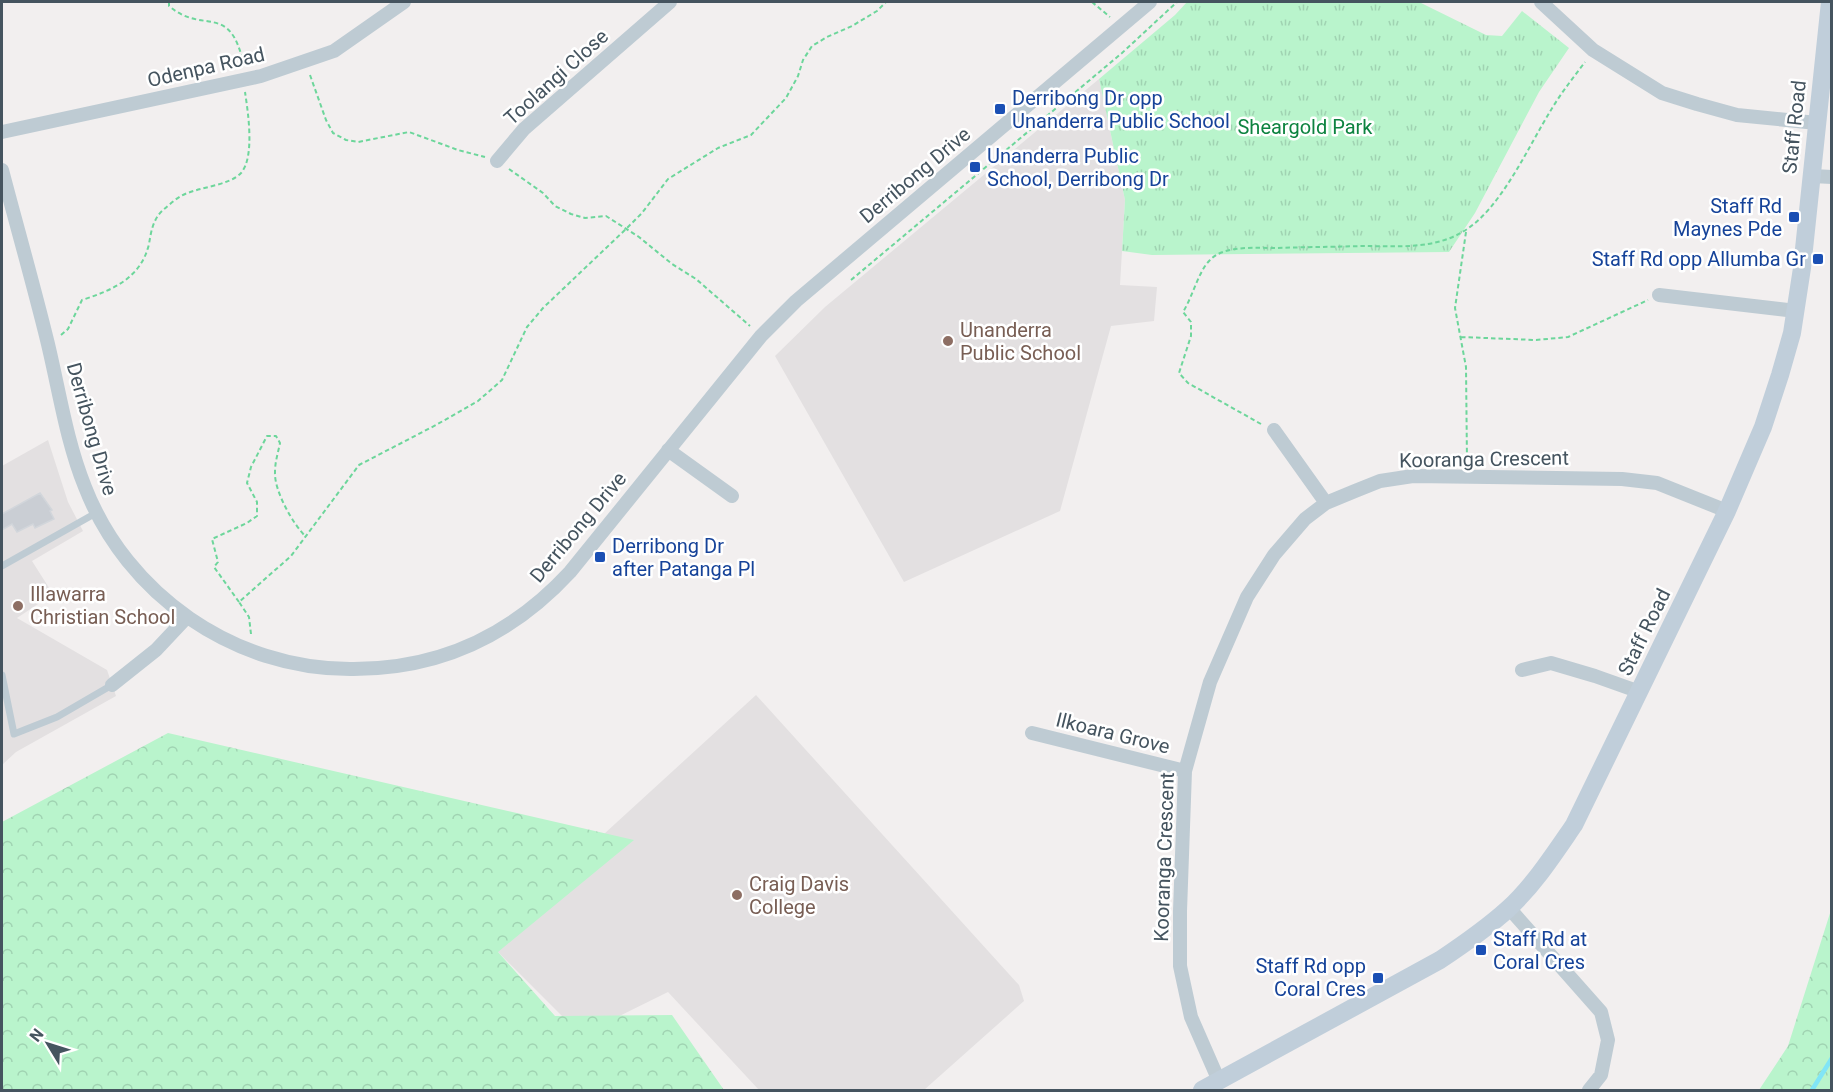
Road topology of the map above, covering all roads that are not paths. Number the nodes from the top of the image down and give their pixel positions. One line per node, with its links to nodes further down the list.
1 (404, 2): 7 (street, Odenpa Road)
2 (670, 2): 8 (street, Toolangi Close)
3 (1150, 2): 15 (street, Derribong Drive)
4 (1541, 2): 6 (street)
5 (1830, 2): 6 (street, Staff Road)
6 (1817, 123): 10 (street, Staff Road)
7 (2, 132)
8 (497, 161)
9 (2, 171): 19 (street, Derribong Drive)
10 (1812, 176): 11 (street); 13 (street, Staff Road)
11 (1832, 177)
12 (1659, 295): 13 (street)
13 (1796, 311): 18 (street, Staff Road)
14 (1274, 430): 17 (street)
15 (668, 450): 16 (street); 21 (street, Derribong Drive)
16 (732, 496)
17 (1326, 503): 18 (street, Kooranga Crescent); 27 (street, Kooranga Crescent)
18 (1727, 511): 25 (street, Staff Road)
19 (96, 513): 20 (lane); 21 (street, Derribong Drive)
20 (2, 566)
21 (187, 617): 24 (street)
22 (1522, 670): 25 (street)
23 (2, 675): 24 (lane)
24 (112, 685)
25 (1640, 692): 28 (street, Staff Road)
26 (1032, 733): 27 (street, Ilkoara Grove)
27 (1185, 771): 29 (street, Kooranga Crescent)
28 (1509, 908): 29 (street, Staff Road); 31 (street)
29 (1220, 1081): 30 (street, Staff Road)
30 (1202, 1090)
31 (1589, 1090)

